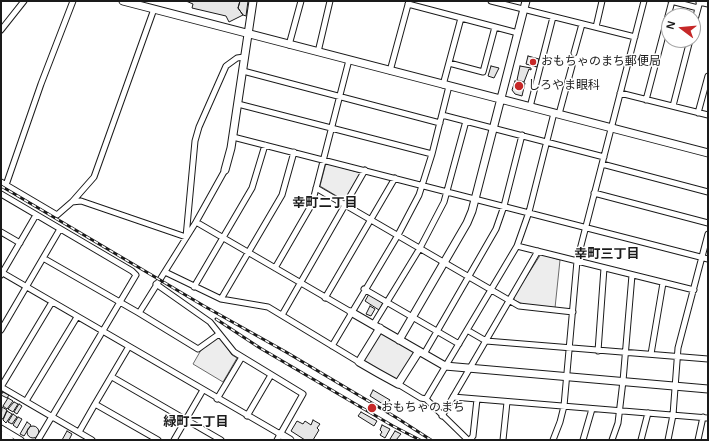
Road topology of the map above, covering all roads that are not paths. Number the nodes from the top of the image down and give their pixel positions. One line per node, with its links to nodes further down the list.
1 (24, 1): 23 (street)
2 (73, 1): 68 (street)
3 (123, 1): 16 (street)
4 (253, 1): 24 (street)
5 (300, 1): 27 (street)
6 (330, 1): 29 (street)
7 (491, 1): 17 (street)
8 (526, 1): 17 (street)
9 (602, 1): 22 (street)
10 (644, 1): 26 (street)
11 (672, 1): 15 (street); 42 (street)
12 (700, 1): 14 (street); 15 (street)
13 (409, 3): 19 (street); 36 (street)
14 (708, 4)
15 (698, 8)
16 (154, 9): 24 (street); 76 (street)
17 (524, 10): 18 (street); 25 (street)
18 (553, 17): 20 (street); 45 (street)
19 (461, 18): 21 (street); 33 (street)
20 (582, 24): 22 (street); 30 (street)
21 (494, 27): 25 (street); 33 (street)
22 (596, 27): 26 (street)
23 (1, 30)
24 (247, 33): 27 (street); 31 (street)
25 (518, 33): 41 (street)
26 (635, 38): 39 (street)
27 (289, 45): 29 (street)
28 (688, 48): 44 (street)
29 (318, 52): 32 (street)
30 (574, 53)
31 (244, 57): 35 (street); 89 (street)
32 (350, 60): 36 (street); 40 (street)
33 (449, 63): 38 (street)
34 (572, 66): 47 (street)
35 (243, 71): 40 (street); 43 (street)
36 (390, 71): 38 (street)
37 (708, 76): 46 (street)
38 (446, 85): 41 (street); 48 (street)
39 (620, 93): 42 (street); 54 (street)
40 (340, 97): 51 (street); 52 (street)
41 (501, 100): 45 (street); 53 (street)
42 (646, 100): 44 (street)
43 (238, 104): 52 (street); 56 (street)
44 (673, 106): 46 (street)
45 (530, 107): 47 (street)
46 (698, 113): 49 (street)
47 (556, 114): 54 (street); 57 (street)
48 (442, 115): 50 (street); 51 (street)
49 (708, 115)
50 (466, 121): 53 (street); 71 (street)
51 (440, 122): 61 (street)
52 (332, 128): 61 (street); 63 (street)
53 (494, 128): 55 (street); 75 (street)
54 (611, 128): 60 (street); 62 (street)
55 (522, 135): 57 (street); 78 (street)
56 (233, 137): 58 (street); 65 (street)
57 (546, 142): 62 (street); 79 (street)
58 (265, 145): 59 (street); 90 (street)
59 (294, 152): 63 (street); 95 (street)
60 (708, 153)
61 (432, 154): 69 (street)
62 (604, 157): 64 (street)
63 (324, 160): 66 (street); 70 (street)
64 (602, 164): 72 (street); 73 (street)
65 (225, 170): 82 (street)
66 (365, 170): 67 (street); 77 (street)
67 (395, 178): 69 (street); 81 (street)
68 (3, 183): 76 (street)
69 (423, 185): 71 (street); 88 (street)
70 (316, 188): 77 (street); 101 (street)
71 (448, 191): 75 (street); 93 (street)
72 (708, 192)
73 (594, 193): 83 (street); 84 (street)
74 (1, 194): 80 (street)
75 (476, 199): 78 (street); 100 (street)
76 (72, 202): 89 (street)
77 (346, 205): 81 (street); 108 (street)
78 (504, 206): 79 (street); 106 (street)
79 (529, 212): 84 (street); 92 (street)
80 (36, 215): 85 (street); 91 (street)
81 (371, 220): 88 (street); 115 (street)
82 (196, 222): 89 (street); 90 (street)
83 (708, 223)
84 (586, 227): 96 (street); 99 (street)
85 (60, 229): 97 (street); 118 (street)
86 (1, 232): 91 (street)
87 (708, 234): 96 (street)
88 (398, 235): 93 (street); 112 (street)
89 (186, 237): 103 (street)
90 (222, 238): 95 (street); 111 (street)
91 (20, 243): 104 (street)
92 (517, 246): 94 (street); 113 (street)
93 (420, 248): 100 (street); 120 (street)
94 (538, 251): 99 (street); 117 (street)
95 (248, 253): 101 (street); 116 (street)
96 (702, 257): 98 (street); 114 (street)
97 (43, 258): 110 (street); 118 (street)
98 (708, 259)
99 (577, 261): 102 (street); 122 (street)
100 (444, 262): 106 (street); 126 (street)
101 (275, 268): 108 (street)
102 (604, 268): 105 (street); 139 (street)
103 (165, 272): 109 (street); 111 (street)
104 (1, 274): 110 (street)
105 (632, 275): 107 (street); 141 (street)
106 (469, 277): 113 (street); 130 (street)
107 (663, 282): 114 (street); 142 (street)
108 (301, 283): 115 (street); 124 (street)
109 (156, 284): 123 (street); 132 (street)
110 (26, 287): 119 (street); 128 (street)
111 (194, 287): 116 (street)
112 (364, 289): 120 (street); 121 (street)
113 (491, 290): 117 (street); 129 (street)
114 (694, 290): 143 (street)
115 (325, 298): 121 (street)
116 (221, 299): 124 (street)
117 (510, 300): 122 (street); 134 (street)
118 (120, 301): 123 (street); 131 (street)
119 (52, 302): 125 (street); 155 (street)
120 (387, 302): 126 (street); 127 (street)
121 (351, 312): 127 (street); 136 (street)
122 (573, 312): 138 (street)
123 (139, 313): 132 (street)
124 (282, 315): 136 (street)
125 (77, 317): 131 (street); 162 (street)
126 (412, 317): 130 (street); 133 (street)
127 (377, 327): 133 (street); 146 (street)
128 (1, 330)
129 (467, 330): 134 (street); 135 (street)
130 (437, 331): 135 (street); 140 (street)
131 (102, 332): 137 (street); 170 (street)
132 (219, 334): 144 (street)
133 (399, 340): 140 (street)
134 (486, 341): 138 (street); 148 (street)
135 (459, 344): 147 (street)
136 (332, 346): 146 (street)
137 (128, 348): 150 (street); 157 (street)
138 (569, 348): 139 (street); 151 (street)
139 (598, 351): 141 (street)
140 (421, 352): 147 (street); 153 (street)
141 (626, 353): 142 (street); 152 (street)
142 (651, 354): 143 (street)
143 (677, 356): 145 (street); 154 (street)
144 (242, 357): 149 (street); 159 (street)
145 (708, 358)
146 (359, 362): 153 (street)
147 (445, 366): 148 (street); 160 (street)
148 (470, 369): 151 (street); 158 (street)
149 (271, 375): 171 (street); 178 (street)
150 (112, 377): 164 (street); 174 (street)
151 (568, 377): 152 (street); 165 (street)
152 (624, 381): 154 (street); 167 (street)
153 (398, 384): 160 (street)
154 (675, 386): 156 (street); 169 (street)
155 (1, 387): 162 (street)
156 (708, 389)
157 (203, 390): 159 (street); 174 (street)
158 (453, 397): 161 (street); 172 (street)
159 (217, 399): 171 (street)
160 (426, 399): 172 (street)
161 (477, 399): 163 (street); 187 (street)
162 (26, 401): 170 (street)
163 (507, 402): 165 (street); 188 (street)
164 (96, 404): 176 (street); 183 (street)
165 (564, 406): 166 (street); 189 (street)
166 (592, 409): 167 (street); 190 (street)
167 (620, 411): 168 (street); 191 (street)
168 (648, 413): 169 (street); 192 (street)
169 (673, 415): 173 (street); 193 (street)
170 (52, 416): 176 (street); 181 (street)
171 (247, 416): 178 (street)
172 (442, 416): 187 (street)
173 (705, 417): 194 (street)
174 (186, 420): 184 (street); 185 (street)
175 (1, 428): 180 (street)
176 (79, 432): 182 (street)
177 (1, 435): 179 (main road)
178 (279, 437): 186 (street)
179 (9, 440)
180 (21, 440)
181 (38, 440)
182 (92, 440)
183 (158, 440)
184 (174, 440)
185 (221, 440)
186 (290, 440)
187 (469, 440)
188 (503, 440)
189 (553, 440)
190 (583, 440)
191 (612, 440)
192 (641, 440)
193 (668, 440)
194 (698, 440)

